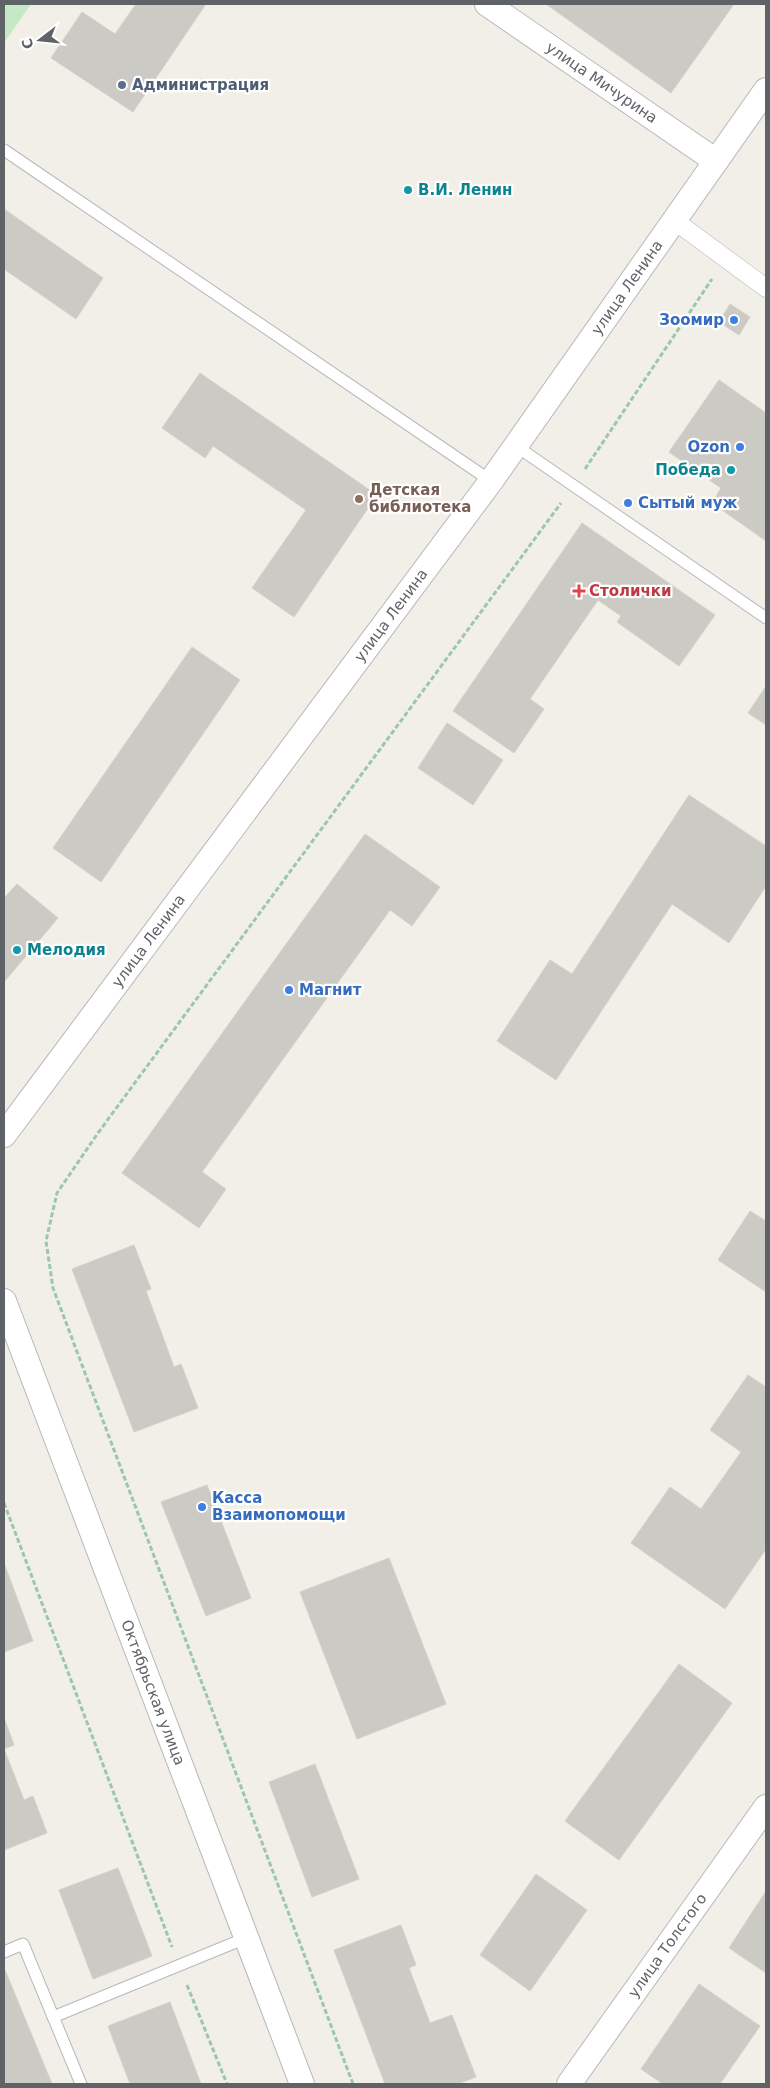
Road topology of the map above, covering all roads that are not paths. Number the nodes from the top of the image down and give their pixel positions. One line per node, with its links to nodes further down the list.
1 (487, 4): 4 (street, улица Мичурина)
2 (766, 90): 4 (street, улица Ленина)
3 (4, 150): 8 (lane)
4 (716, 161): 5 (street, улица Ленина)
5 (675, 221): 6 (street); 7 (street, улица Ленина)
6 (766, 288)
7 (516, 446): 8 (street, улица Ленина); 9 (lane)
8 (491, 481): 10 (street, улица Ленина)
9 (766, 618)
10 (4, 1135)
11 (4, 1302): 13 (street, Октябрьская улица)
12 (766, 1807): 18 (street, улица Толстого)
13 (246, 1938): 15 (lane); 17 (street, Октябрьская улица)
14 (4, 1952): 15 (lane)
15 (52, 2017): 16 (lane)
16 (81, 2084)
17 (302, 2084)
18 (570, 2084)

